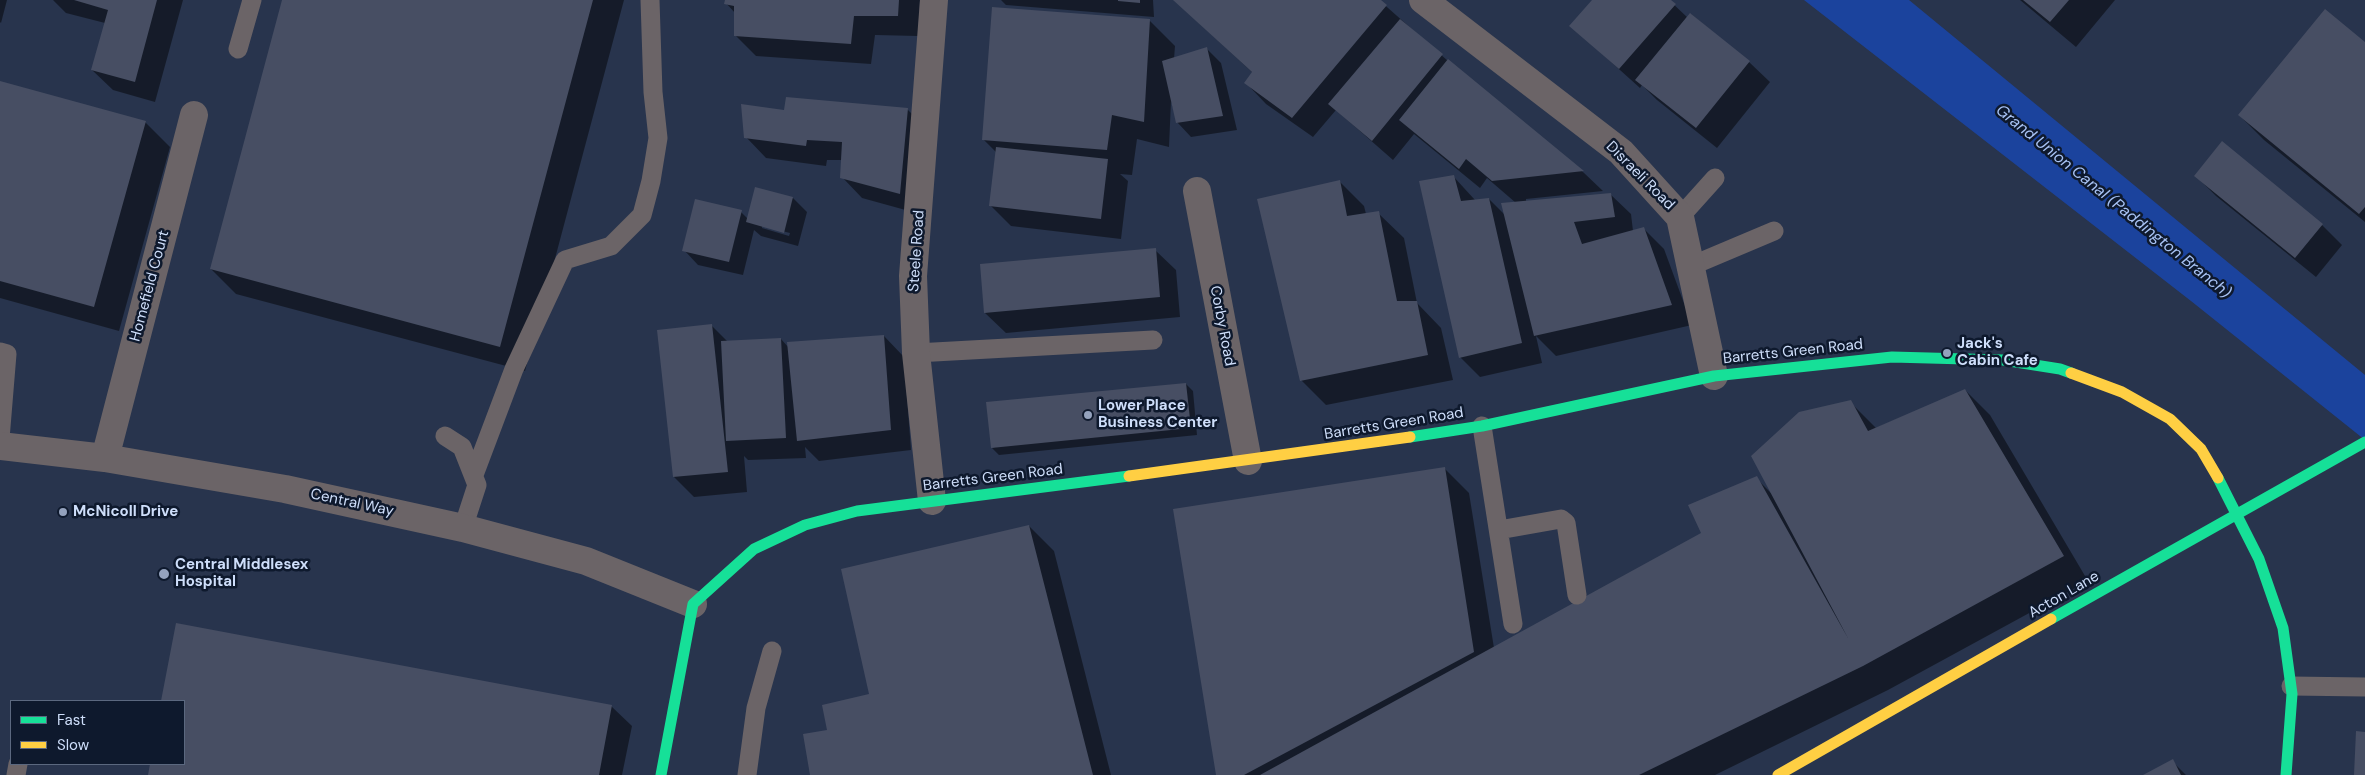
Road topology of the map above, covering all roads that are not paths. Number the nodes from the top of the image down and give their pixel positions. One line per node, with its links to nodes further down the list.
1 (252, 0): 5 (lane)
2 (650, 0): 23 (lane)
3 (934, 0): 14 (street, Steele Road)
4 (1423, 0): 9 (street, Disraeli Road)
5 (238, 49)
6 (194, 115): 21 (street, Homefield Court)
7 (1715, 178): 9 (lane)
8 (1197, 191): 22 (street, Corby Road)
9 (1680, 217): 11 (street, Disraeli Road)
10 (1774, 232): 11 (lane)
11 (1691, 266): 15 (street, Disraeli Road)
12 (1153, 340): 14 (lane)
13 (0, 352): 18 (lane)
14 (916, 353): 24 (street, Steele Road)
15 (1714, 376): 16 (street, Barretts Green Road); 25 (street, Barretts Green Road)
16 (1482, 426): 22 (street, Barretts Green Road); 27 (lane)
17 (445, 436): 23 (lane)
18 (0, 438)
19 (2365, 442): 25 (street, Acton Lane)
20 (0, 446): 21 (street, Central Way)
21 (105, 458): 26 (street, Central Way)
22 (1248, 461): 24 (street, Barretts Green Road)
23 (474, 475): 26 (lane)
24 (932, 501): 29 (street, Barretts Green Road)
25 (2237, 514): 32 (street, Barretts Green Road); 36 (street, Acton Lane)
26 (463, 528): 29 (street, Central Way)
27 (1499, 530): 28 (lane); 30 (lane)
28 (1577, 595)
29 (693, 604): 34 (street)
30 (1513, 624)
31 (772, 651): 35 (lane)
32 (2290, 686): 33 (lane); 37 (street, Barretts Green Road)
33 (2365, 687)
34 (661, 775)
35 (747, 775)
36 (1778, 775)
37 (2286, 775)

